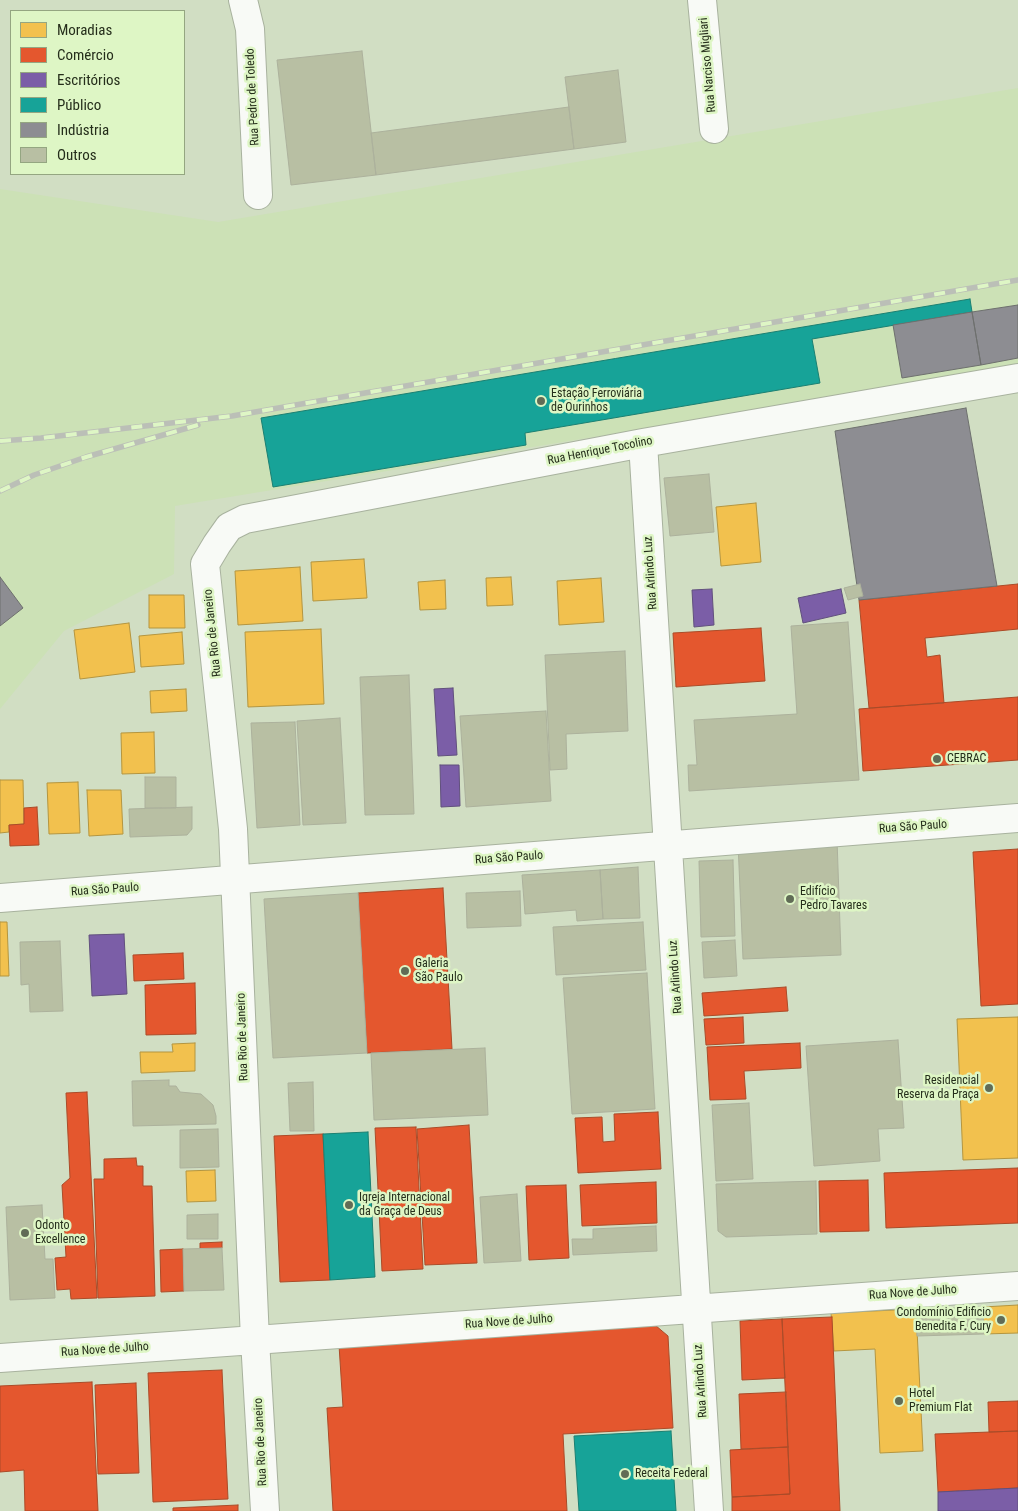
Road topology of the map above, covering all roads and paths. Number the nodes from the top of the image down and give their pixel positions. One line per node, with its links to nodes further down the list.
1 (243, 0): 4 (street, Rua Pedro de Toledo)
2 (702, 0): 3 (street, Rua Narciso Migliari)
3 (714, 129)
4 (258, 195)
5 (1018, 378): 6 (street, Rua Henrique Tocolino)
6 (643, 443): 7 (street, Rua Henrique Tocolino); 9 (street, Rua Arlindo Luz)
7 (205, 564): 10 (street, Rua Rio de Janeiro)
8 (1018, 818): 9 (street, Rua São Paulo)
9 (668, 846): 10 (street, Rua São Paulo); 13 (street, Rua Arlindo Luz)
10 (236, 880): 11 (street, Rua São Paulo); 14 (street, Rua Rio de Janeiro)
11 (0, 898)
12 (1018, 1286): 13 (street, Rua Nove de Julho)
13 (697, 1308): 14 (street, Rua Nove de Julho); 17 (street, Rua Arlindo Luz)
14 (255, 1340): 15 (street, Rua Nove de Julho); 16 (street, Rua Rio de Janeiro)
15 (0, 1358)
16 (265, 1511)
17 (709, 1511)

